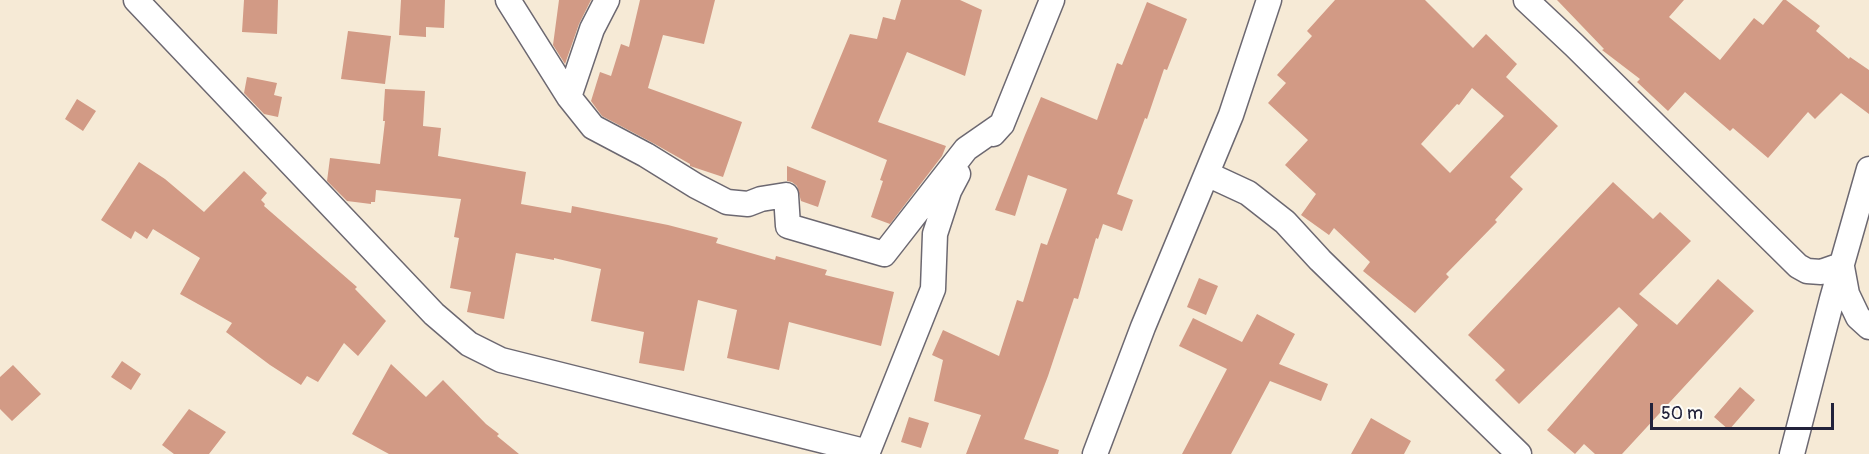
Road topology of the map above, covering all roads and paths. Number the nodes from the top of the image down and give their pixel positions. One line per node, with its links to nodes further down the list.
1 (136, 0): 13 (street)
2 (508, 0): 7 (street)
3 (607, 0): 7 (street)
4 (1052, 0): 8 (street)
5 (1269, 0): 10 (street)
6 (1526, 0): 11 (street)
7 (569, 97): 8 (street)
8 (1002, 124): 13 (street)
9 (1869, 169): 11 (street)
10 (1207, 174): 14 (street); 15 (street)
11 (1841, 265): 12 (street); 16 (street)
12 (1869, 327)
13 (868, 453)
14 (1095, 454)
15 (1519, 454)
16 (1792, 454)

